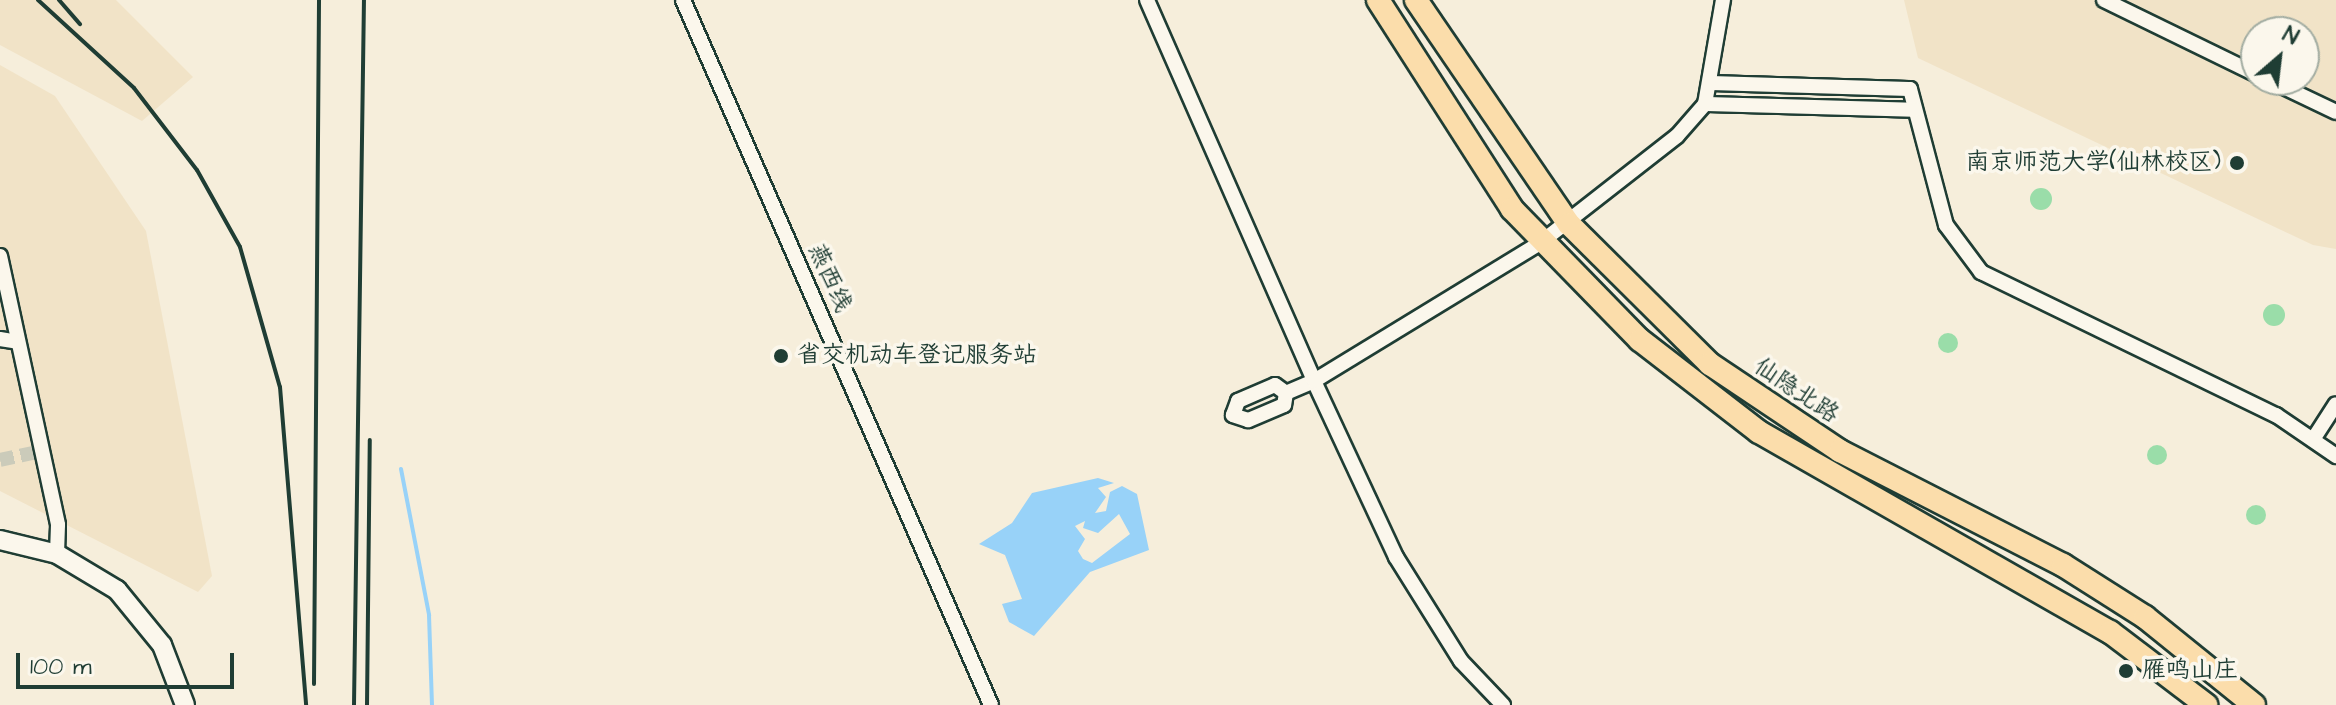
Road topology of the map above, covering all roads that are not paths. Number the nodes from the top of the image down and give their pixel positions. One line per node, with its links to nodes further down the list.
1 (683, 0): 26 (street, 燕西线)
2 (1147, 0): 18 (street)
3 (1378, 0): 14 (main road)
4 (1416, 0): 13 (main road, 仙隐北路)
5 (1723, 0): 8 (street)
6 (2104, 0): 7 (street)
7 (2240, 66)
8 (1710, 83): 10 (street); 11 (street)
9 (2302, 96): 12 (street)
10 (1705, 104): 11 (street); 13 (street)
11 (1915, 110): 21 (street)
12 (2336, 112)
13 (1569, 224): 14 (street); 29 (main road, 仙隐北路)
14 (1540, 243): 18 (street); 28 (main road)
15 (0, 256): 17 (street)
16 (0, 339): 17 (street)
17 (18, 342): 24 (street)
18 (1314, 381): 19 (street); 27 (street)
19 (1286, 393)
20 (2336, 404): 21 (street)
21 (2314, 438): 22 (street)
22 (2336, 456)
23 (0, 540): 24 (street)
24 (57, 554): 25 (street)
25 (185, 705)
26 (991, 705)
27 (1503, 705)
28 (2206, 705)
29 (2254, 705)

